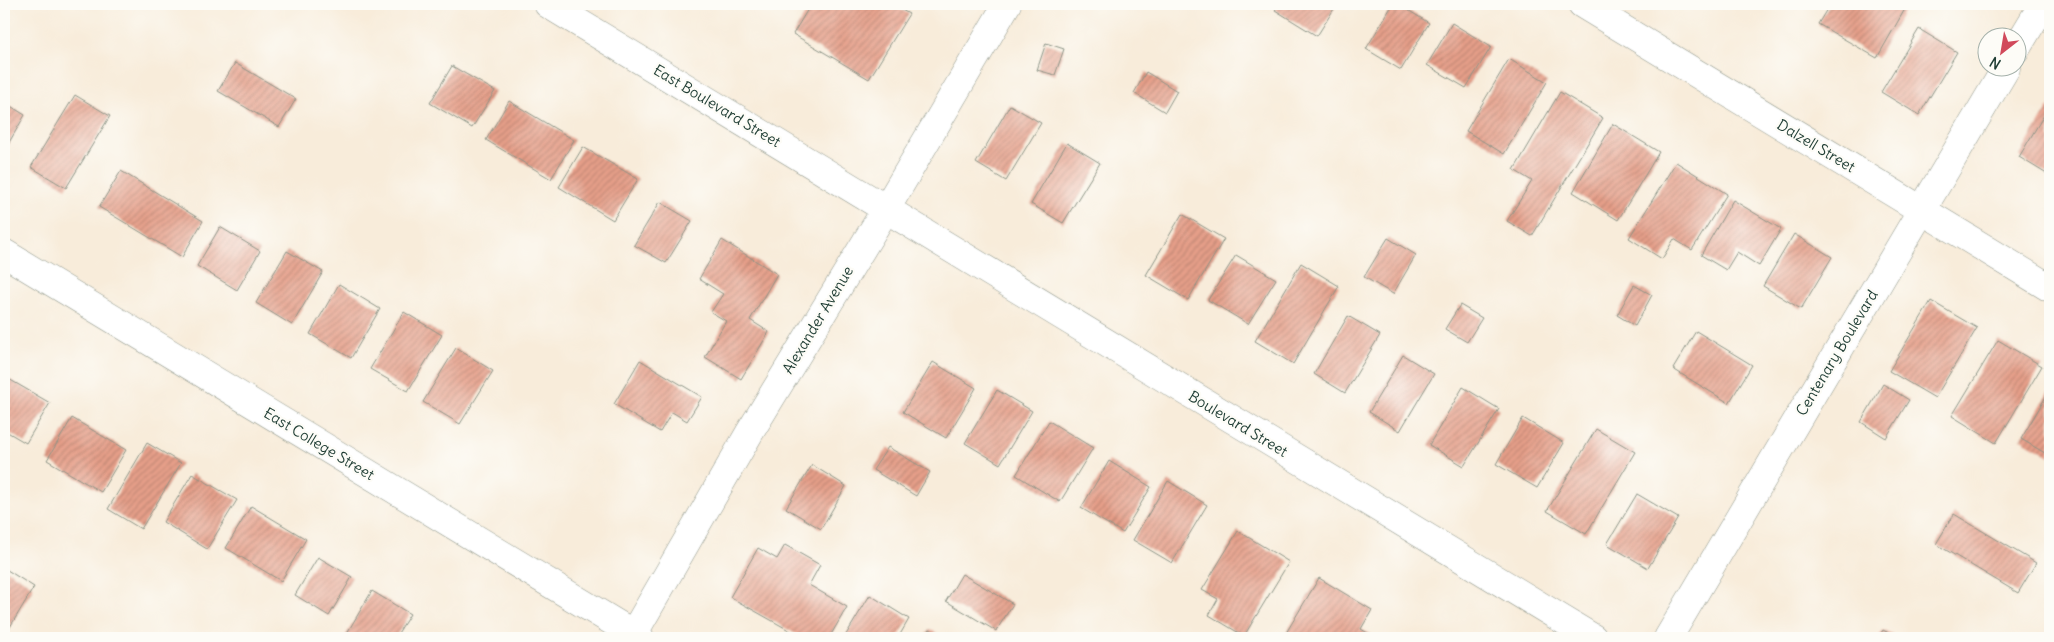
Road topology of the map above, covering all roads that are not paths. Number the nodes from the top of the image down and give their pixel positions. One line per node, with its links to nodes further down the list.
1 (548, 4): 7 (street, East Boulevard Street)
2 (1007, 4): 7 (street, Alexander Avenue)
3 (1582, 4): 8 (street, Dalzell Street)
4 (2043, 4): 5 (street)
5 (2026, 32)
6 (2000, 78): 8 (street, Centenary Boulevard)
7 (886, 209): 11 (street, Alexander Avenue); 12 (street, Boulevard Street)
8 (1921, 210): 10 (street, Dalzell Street); 13 (street, Centenary Boulevard)
9 (4, 253): 11 (street, East College Street)
10 (2050, 288)
11 (635, 637)
12 (1592, 638)
13 (1668, 638)

